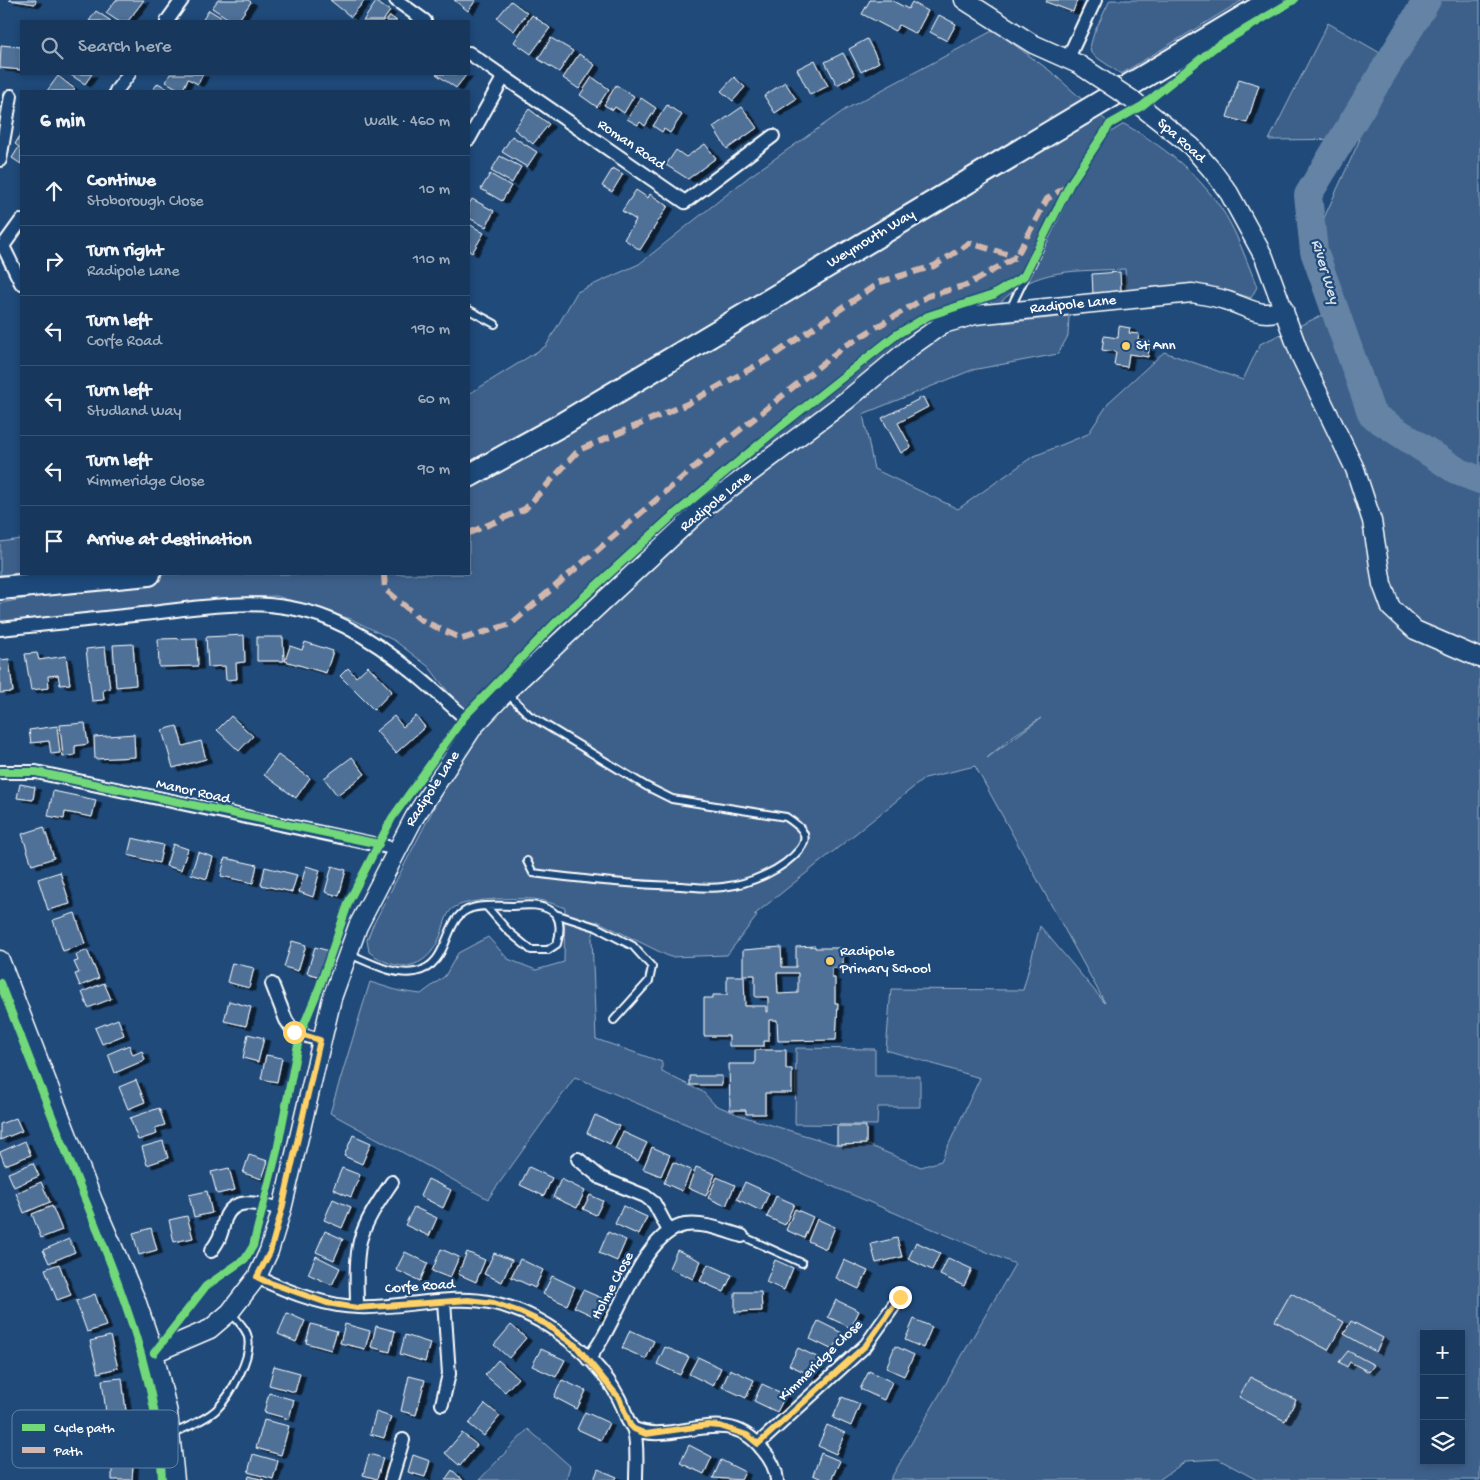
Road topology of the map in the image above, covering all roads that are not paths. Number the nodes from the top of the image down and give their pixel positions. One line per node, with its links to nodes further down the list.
1 (182, 0): 6 (street)
2 (396, 0): 7 (street)
3 (964, 0): 9 (street, Spa Road)
4 (1094, 0): 9 (street)
5 (1272, 0): 25 (highway, Weymouth Way)
6 (168, 20)
7 (424, 20)
8 (470, 54): 11 (street, Roman Road)
9 (1073, 61): 21 (street, Spa Road, bridge)
10 (128, 75): 12 (street)
11 (503, 78): 14 (street, Roman Road); 15 (street)
12 (117, 90)
13 (11, 96): 16 (street)
14 (773, 136)
15 (470, 137)
16 (0, 160)
17 (1070, 184): 23 (lane)
18 (20, 222): 19 (street)
19 (2, 246): 20 (street)
20 (20, 280)
21 (1284, 309): 23 (street, Radipole Lane); 29 (street)
22 (470, 311): 24 (lane)
23 (1009, 312): 30 (street, Radipole Lane)
24 (495, 324)
25 (470, 475)
26 (138, 575): 27 (highway)
27 (0, 588)
28 (0, 629): 31 (street)
29 (1480, 658)
30 (506, 692): 31 (street, Radipole Lane); 34 (lane)
31 (474, 726): 33 (street, Radipole Lane)
32 (0, 772): 33 (street, Manor Road)
33 (397, 849): 37 (street, Radipole Lane)
34 (527, 861)
35 (488, 907): 36 (lane); 36 (lane); 37 (lane)
36 (555, 914): 40 (lane)
37 (348, 954): 41 (street, Radipole Lane)
38 (0, 960): 54 (street)
39 (272, 984): 41 (street)
40 (614, 1020)
41 (320, 1040): 44 (street, Radipole Lane)
42 (578, 1159): 45 (street)
43 (392, 1182): 52 (street)
44 (282, 1209): 47 (street); 49 (street, Radipole Lane)
45 (668, 1231): 46 (street); 55 (street, Holme Close)
46 (742, 1236): 48 (lane)
47 (211, 1251)
48 (802, 1263)
49 (257, 1277): 52 (street, Corfe Road); 53 (street, Radipole Lane)
50 (900, 1297): 61 (street, Kimmeridge Close)
51 (444, 1301): 52 (street, Corfe Road); 55 (street, Corfe Road); 56 (street)
52 (357, 1308)
53 (230, 1312): 54 (street, Radipole Lane); 59 (lane)
54 (154, 1354): 57 (street)
55 (588, 1359): 58 (street, Corfe Road)
56 (442, 1404)
57 (167, 1410)
58 (634, 1429): 61 (street); 63 (street, Corfe Road)
59 (178, 1430)
60 (403, 1440): 62 (street)
61 (758, 1444): 64 (street)
62 (393, 1479)
63 (636, 1480)
64 (777, 1480)

